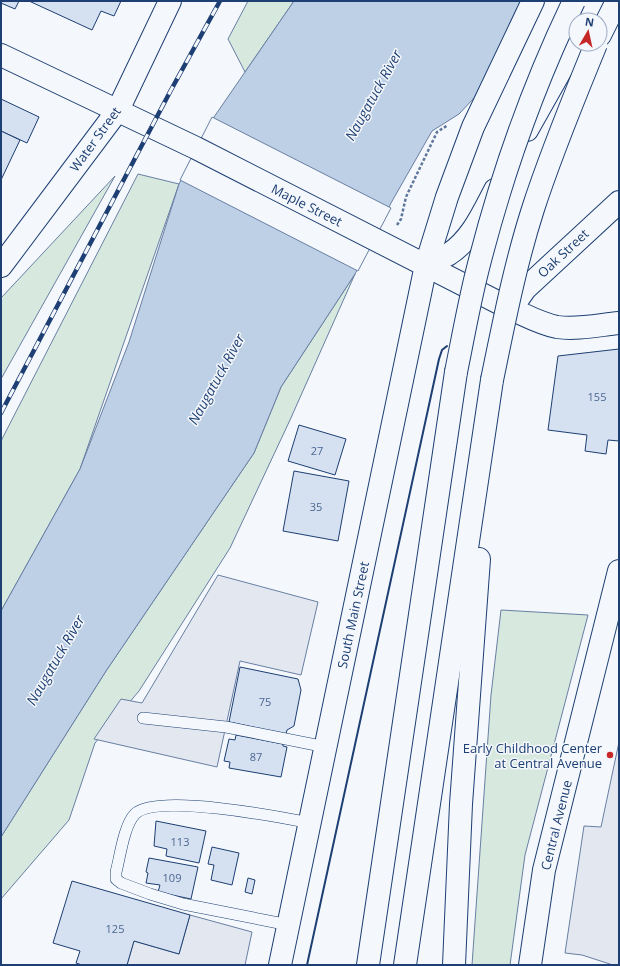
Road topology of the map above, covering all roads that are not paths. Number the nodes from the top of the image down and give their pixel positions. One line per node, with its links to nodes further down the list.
1 (170, 1): 11 (main road, Water Street)
2 (533, 1): 13 (main road, South Main Street)
3 (574, 1): 22 (main road, bridge)
4 (603, 1): 6 (main road)
5 (617, 1): 7 (main road)
6 (596, 12)
7 (608, 19)
8 (571, 52): 13 (main road)
9 (593, 52): 17 (main road, bridge)
10 (1, 55): 11 (main road, Maple Street)
11 (118, 110): 13 (main road, Maple Street); 14 (main road, Water Street)
12 (619, 202): 15 (main road, Oak Street)
13 (426, 265): 15 (main road, Maple Street); 20 (main road, South Main Street)
14 (1, 266)
15 (511, 309): 16 (main road, Maple Street)
16 (619, 323)
17 (492, 380): 27 (main road); 28 (main road)
18 (619, 571): 29 (main road, Central Avenue)
19 (143, 718): 20 (lane)
20 (326, 747): 21 (main road, South Main Street)
21 (310, 824): 23 (main road, South Main Street); 23 (lane)
22 (386, 846): 25 (main road); 26 (main road)
23 (289, 925): 24 (main road, South Main Street)
24 (280, 965)
25 (354, 965)
26 (368, 965)
27 (405, 965)
28 (454, 965)
29 (530, 965)

